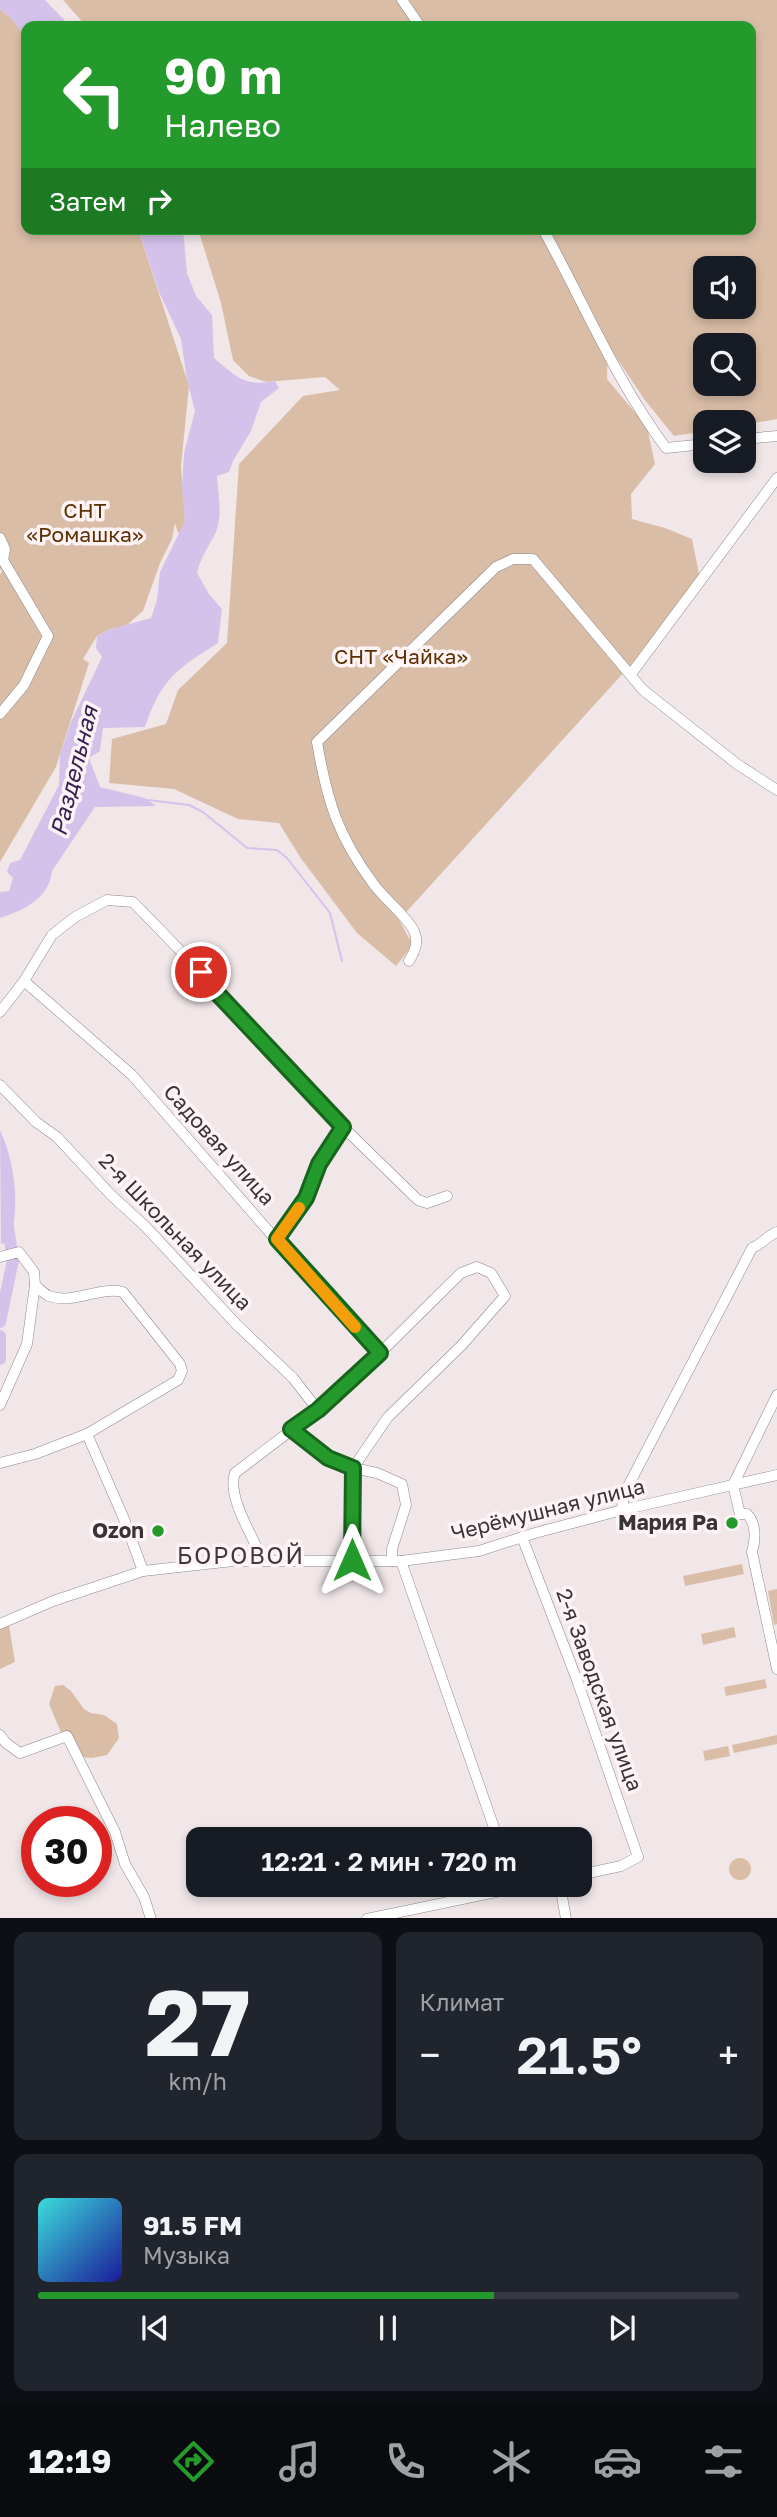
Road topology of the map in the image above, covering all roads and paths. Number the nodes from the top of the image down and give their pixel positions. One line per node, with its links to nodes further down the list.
1 (402, 0): 2 (street)
2 (417, 21)
3 (547, 235): 6 (street)
4 (777, 436): 5 (street)
5 (756, 438)
6 (693, 445)
7 (777, 478): 9 (street)
8 (0, 538): 10 (street)
9 (631, 674): 11 (street); 12 (street)
10 (0, 714)
11 (777, 790)
12 (409, 961)
13 (24, 981): 14 (street); 16 (street); 19 (street, Садовая улица)
14 (0, 1012)
15 (0, 1085): 25 (street, 2-я Школьная улица)
16 (343, 1127): 17 (street); 19 (street)
17 (447, 1196)
18 (777, 1232): 32 (street)
19 (277, 1239): 22 (street, Садовая улица)
20 (0, 1257): 21 (street)
21 (35, 1285): 24 (street); 27 (street)
22 (380, 1353): 25 (street); 29 (street)
23 (777, 1395): 31 (street)
24 (0, 1405)
25 (318, 1410): 26 (street)
26 (291, 1429): 29 (street); 35 (street)
27 (87, 1434): 28 (street); 37 (street)
28 (0, 1463)
29 (353, 1468): 34 (street); 36 (street)
30 (777, 1475): 31 (street, Черёмушная улица)
31 (733, 1485): 32 (street, Черёмушная улица); 39 (street)
32 (622, 1510): 33 (street, Черёмушная улица)
33 (522, 1537): 36 (street, Черёмушная улица); 42 (street, 2-я Заводская улица)
34 (352, 1560): 35 (street, Черёмушная улица); 36 (street, Черёмушная улица)
35 (263, 1561): 37 (street, Черёмушная улица)
36 (397, 1561): 41 (street)
37 (143, 1571): 38 (street, Черёмушная улица)
38 (0, 1624)
39 (777, 1669)
40 (0, 1735): 45 (street)
41 (494, 1827)
42 (592, 1872)
43 (467, 1897): 46 (street)
44 (562, 1897): 47 (street)
45 (151, 1918)
46 (372, 1918)
47 (566, 1918)

